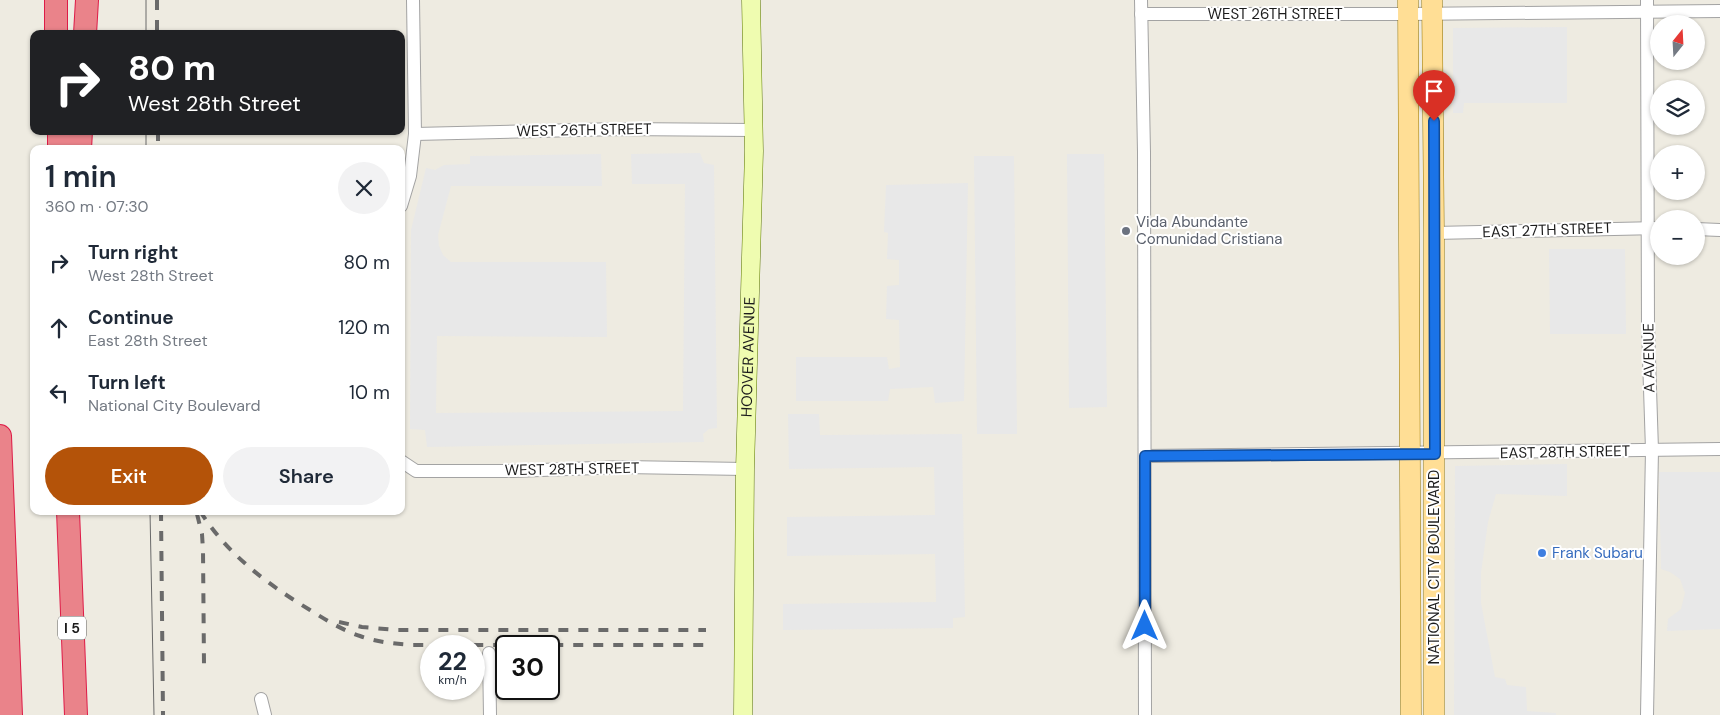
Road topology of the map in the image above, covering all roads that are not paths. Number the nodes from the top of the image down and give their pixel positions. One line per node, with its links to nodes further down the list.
1 (56, 0): 11 (highway)
2 (88, 0): 12 (highway)
3 (413, 0): 14 (street)
4 (752, 0): 13 (street, HOOVER AVENUE)
5 (1141, 0): 10 (street)
6 (1647, 6): 8 (street, WEST 26TH STREET); 9 (street, WEST 26TH STREET); 16 (street, A AVENUE)
7 (1408, 7): 8 (street, WEST 26TH STREET); 10 (street, WEST 26TH STREET); 25 (main road, NATIONAL CITY BOULEVARD)
8 (1432, 7): 20 (main road, NATIONAL CITY BOULEVARD)
9 (1720, 11)
10 (1141, 14): 27 (street)
11 (56, 30)
12 (85, 30)
13 (754, 130): 14 (street, WEST 26TH STREET); 29 (street, HOOVER AVENUE)
14 (415, 134): 15 (street)
15 (405, 193)
16 (1653, 210)
17 (1650, 228): 20 (street, EAST 27TH STREET)
18 (1705, 229): 19 (street)
19 (1720, 230)
20 (1434, 233): 26 (main road, NATIONAL CITY BOULEVARD)
21 (1652, 265): 23 (street, A AVENUE)
22 (0, 436): 33 (highway)
23 (1652, 450): 24 (street, EAST 28TH STREET); 26 (street, EAST 28TH STREET); 41 (street, A AVENUE)
24 (1720, 450)
25 (1410, 454): 26 (street, EAST 28TH STREET); 27 (street); 39 (main road, NATIONAL CITY BOULEVARD)
26 (1435, 454): 40 (main road, NATIONAL CITY BOULEVARD)
27 (1145, 456): 38 (street)
28 (405, 464): 29 (street, WEST 28TH STREET)
29 (745, 469): 37 (street, HOOVER AVENUE)
30 (69, 515): 34 (highway, I 5)
31 (489, 653): 36 (street)
32 (261, 699): 35 (street)
33 (11, 715)
34 (76, 715)
35 (265, 715)
36 (490, 715)
37 (743, 715)
38 (1145, 715)
39 (1411, 715)
40 (1434, 715)
41 (1647, 715)

